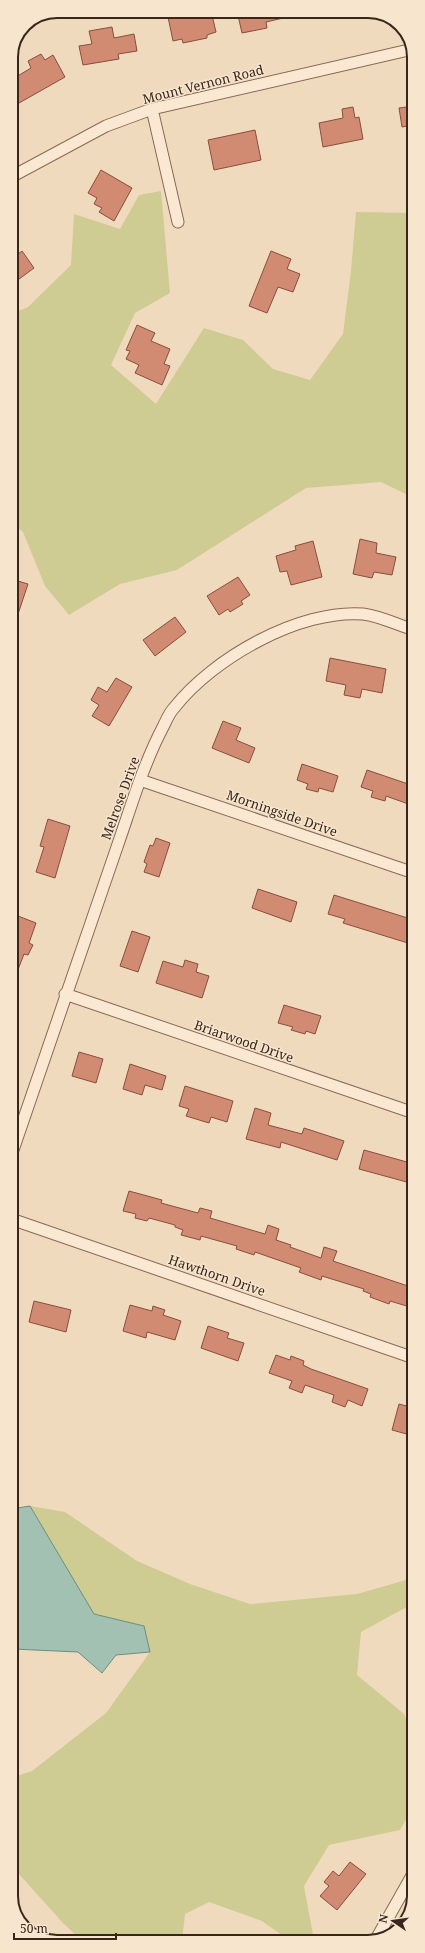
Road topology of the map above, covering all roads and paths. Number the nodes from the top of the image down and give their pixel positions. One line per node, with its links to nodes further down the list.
1 (406, 50): 2 (street, Mount Vernon Road)
2 (152, 109): 3 (street, Mount Vernon Road); 4 (street)
3 (18, 173)
4 (178, 222)
5 (407, 628): 6 (street, Melrose Drive)
6 (140, 780): 7 (street, Morningside Drive); 8 (street, Melrose Drive)
7 (407, 871)
8 (65, 994): 9 (street, Briarwood Drive); 10 (street, Melrose Drive)
9 (407, 1111)
10 (18, 1135)
11 (18, 1221): 12 (street, Hawthorn Drive)
12 (407, 1356)
13 (407, 1885): 14 (street)
14 (380, 1933)

